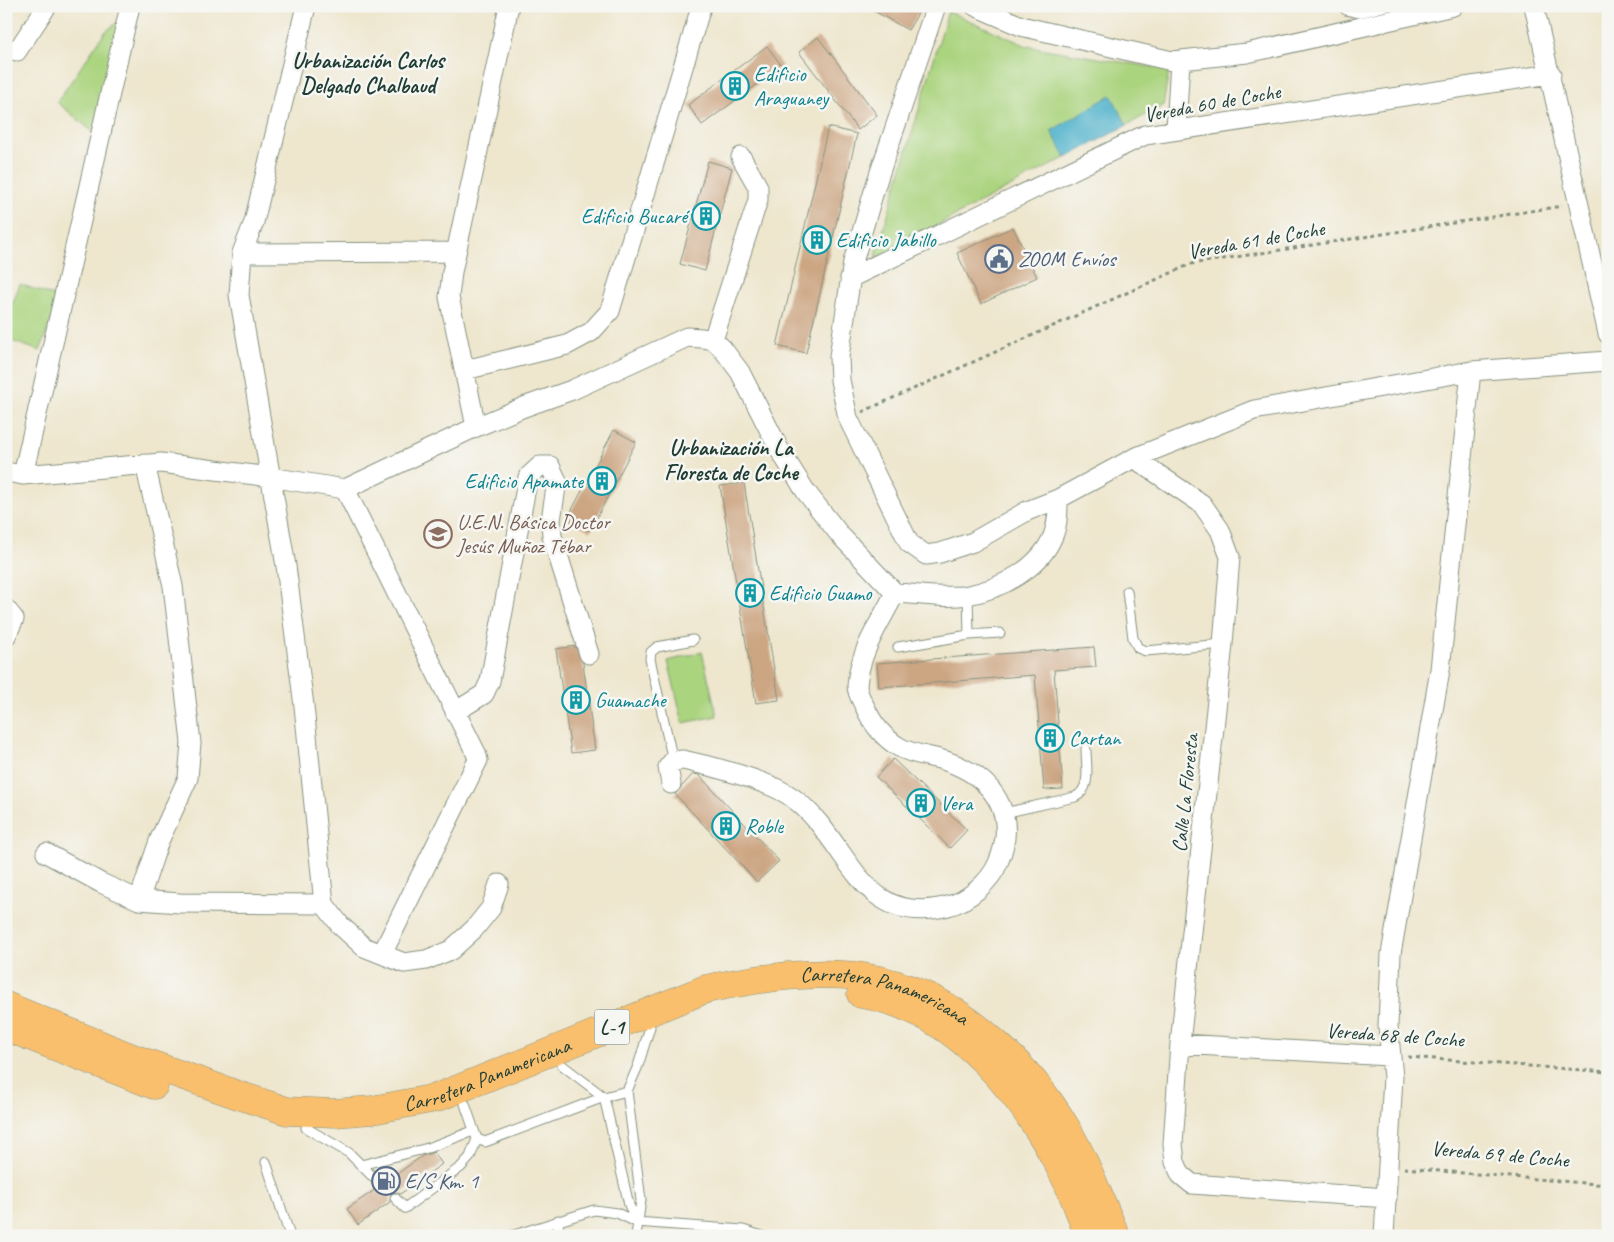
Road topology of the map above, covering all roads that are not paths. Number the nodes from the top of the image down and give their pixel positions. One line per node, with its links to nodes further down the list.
1 (47, 6): 12 (street)
2 (130, 6): 28 (street)
3 (306, 6): 18 (street)
4 (509, 6): 17 (street)
5 (936, 6): 19 (street)
6 (975, 6): 13 (street)
7 (1343, 6): 8 (lane)
8 (1388, 6)
9 (1453, 6): 13 (street)
10 (1534, 6): 14 (street)
11 (701, 7): 23 (street)
12 (6, 48)
13 (1180, 60): 15 (street)
14 (1551, 74): 15 (street, Vereda 60 de Coche); 20 (street)
15 (1176, 129): 19 (street, Vereda 60 de Coche)
16 (740, 156): 21 (street)
17 (456, 252): 18 (street); 23 (street)
18 (242, 253): 29 (street)
19 (850, 278): 31 (street)
20 (1608, 334)
21 (712, 340): 25 (street); 33 (street)
22 (1608, 360): 24 (street)
23 (466, 370): 25 (street)
24 (1471, 371): 26 (street); 57 (street)
25 (476, 428): 30 (street)
26 (1134, 458): 31 (street); 40 (street, Calle La Floresta)
27 (145, 464): 28 (street); 29 (street); 50 (street)
28 (15, 473)
29 (270, 477): 30 (street); 51 (street)
30 (345, 489): 43 (street)
31 (1058, 499): 34 (street)
32 (1126, 591): 40 (lane)
33 (895, 592): 34 (street); 47 (street)
34 (968, 595): 37 (lane)
35 (6, 609): 38 (street)
36 (1000, 633): 37 (lane)
37 (969, 635): 41 (lane)
38 (6, 636)
39 (693, 640): 45 (lane)
40 (1223, 644): 56 (street, Calle La Floresta)
41 (898, 647)
42 (589, 654): 43 (street)
43 (455, 712): 52 (street)
44 (1086, 749): 47 (lane)
45 (673, 761): 46 (street); 47 (street)
46 (671, 784)
47 (1004, 813)
48 (46, 853): 50 (street)
49 (499, 884): 52 (street)
50 (139, 900): 51 (street)
51 (324, 904): 52 (street)
52 (382, 954)
53 (6, 1006): 77 (main road, Carretera Panamericana / L-1)
54 (6, 1027): 62 (main road, Carretera Panamericana / L-1)
55 (650, 1027): 58 (main road, Carretera Panamericana / L-1); 59 (lane); 76 (main road, Carretera Panamericana / L-1)
56 (1180, 1044): 57 (street, Vereda 68 de Coche); 68 (street, Calle La Floresta)
57 (1390, 1056): 68 (street)
58 (562, 1065): 60 (lane); 61 (main road, Carretera Panamericana / L-1)
59 (627, 1091): 60 (lane); 70 (lane)
60 (604, 1096): 63 (lane); 70 (lane)
61 (465, 1104): 62 (main road, Carretera Panamericana / L-1); 63 (lane)
62 (306, 1128): 65 (lane)
63 (475, 1135): 65 (lane); 67 (lane)
64 (266, 1162): 71 (lane)
65 (361, 1165): 66 (lane)
66 (381, 1185)
67 (394, 1198)
68 (1387, 1198): 78 (street)
69 (558, 1220): 70 (lane); 72 (lane); 73 (lane)
70 (636, 1222): 74 (lane); 75 (lane)
71 (290, 1236)
72 (511, 1236)
73 (559, 1236)
74 (636, 1236)
75 (762, 1236)
76 (1089, 1236)
77 (1116, 1236)
78 (1384, 1236)

